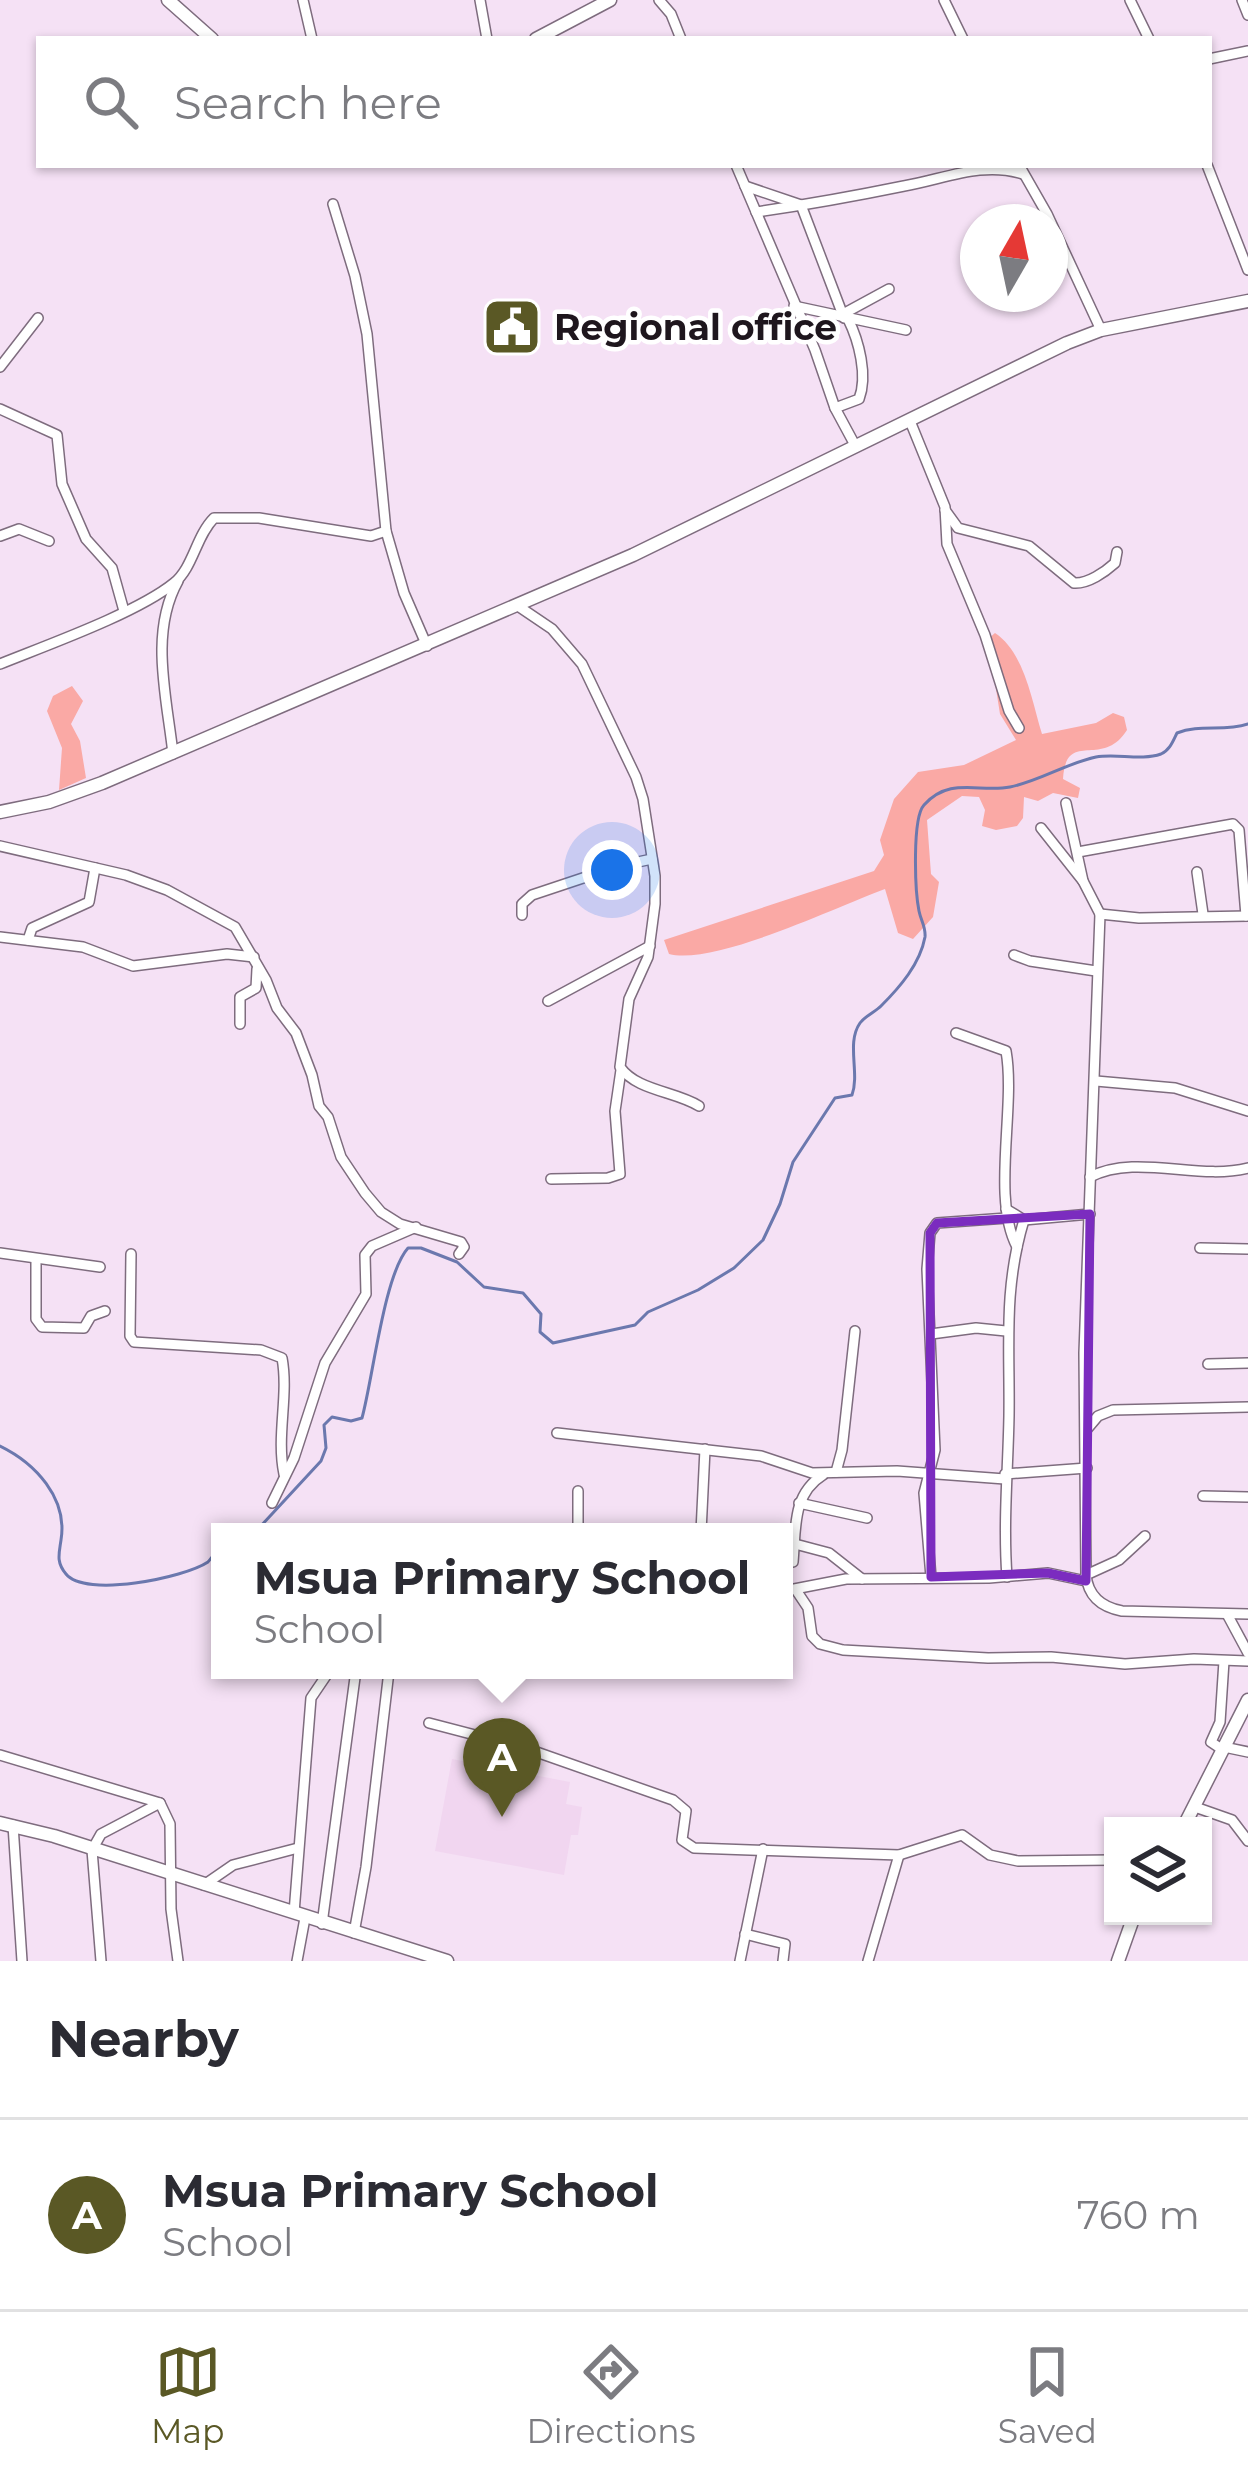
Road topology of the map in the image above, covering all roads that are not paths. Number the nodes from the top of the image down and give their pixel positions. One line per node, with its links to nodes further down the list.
1 (168, 0): 10 (street)
2 (303, 0): 11 (street)
3 (480, 0): 12 (street)
4 (610, 0): 13 (street)
5 (659, 0): 14 (street)
6 (944, 0): 15 (street)
7 (1130, 0): 16 (street)
8 (1241, 0): 9 (street)
9 (1248, 15)
10 (209, 36)
11 (311, 36)
12 (486, 36)
13 (542, 36)
14 (680, 36)
15 (962, 36)
16 (1148, 36)
17 (1248, 51): 18 (street)
18 (1212, 58)
19 (737, 168): 23 (street)
20 (992, 168): 25 (street)
21 (1208, 168): 27 (street)
22 (1021, 169): 34 (street)
23 (745, 186): 25 (street); 26 (street)
24 (333, 204): 41 (street)
25 (801, 205): 26 (street); 31 (street)
26 (756, 212): 30 (street)
27 (1248, 270)
28 (889, 289): 31 (street)
29 (1248, 301): 34 (street)
30 (794, 306): 31 (street); 36 (street)
31 (845, 317): 33 (street); 36 (street)
32 (38, 318): 35 (street)
33 (906, 330)
34 (1101, 330): 38 (street)
35 (0, 367)
36 (835, 408): 39 (street)
37 (0, 409): 47 (street)
38 (910, 421): 39 (street); 40 (street)
39 (857, 449): 46 (street)
40 (945, 510): 44 (street); 50 (street)
41 (386, 531): 45 (street); 48 (street)
42 (0, 536): 43 (street)
43 (50, 541)
44 (1117, 552)
45 (178, 581): 47 (street); 51 (street)
46 (518, 606): 48 (street); 57 (street)
47 (124, 610): 49 (street)
48 (427, 646): 51 (street)
49 (0, 664)
50 (1019, 728)
51 (173, 754): 53 (street)
52 (1066, 803): 56 (street)
53 (0, 812)
54 (1041, 828): 60 (street)
55 (0, 846): 58 (street)
56 (1078, 853): 60 (street); 64 (street)
57 (652, 859): 63 (street); 67 (street)
58 (95, 868): 66 (street); 69 (street)
59 (1197, 872): 62 (street)
60 (1083, 881): 61 (street)
61 (1100, 914): 62 (street); 70 (street)
62 (1203, 914): 64 (street)
63 (522, 915)
64 (1247, 916)
65 (0, 937): 66 (street)
66 (28, 940): 69 (street)
67 (650, 946): 71 (street); 74 (street)
68 (1013, 955): 70 (street)
69 (255, 960): 72 (street); 84 (street)
70 (1096, 971): 75 (street)
71 (548, 1001)
72 (240, 1024)
73 (956, 1033): 81 (street)
74 (621, 1070): 76 (street); 80 (street)
75 (1096, 1081): 77 (street); 79 (street)
76 (699, 1106)
77 (1248, 1111)
78 (1248, 1168): 79 (street)
79 (1090, 1177): 82 (street)
80 (551, 1179)
81 (1006, 1213): 83 (street); 85 (street); 96 (street)
82 (1090, 1214): 83 (street); 100 (street)
83 (1024, 1220): 85 (street)
84 (416, 1227): 90 (street); 105 (street)
85 (1018, 1246): 95 (street)
86 (1200, 1248): 87 (street)
87 (1248, 1249)
88 (0, 1252): 91 (street)
89 (131, 1254): 105 (street)
90 (458, 1254)
91 (36, 1259): 92 (street); 93 (street)
92 (100, 1267)
93 (105, 1312)
94 (855, 1331): 104 (street)
95 (1006, 1331): 96 (street); 107 (street)
96 (932, 1334): 106 (street)
97 (1248, 1363): 98 (street)
98 (1208, 1364)
99 (1248, 1407): 100 (street)
100 (1087, 1429): 103 (street)
101 (556, 1433): 102 (street)
102 (705, 1448): 104 (street); 115 (street)
103 (1087, 1468): 107 (street); 121 (street)
104 (832, 1472): 106 (street); 112 (street)
105 (284, 1474): 111 (street)
106 (930, 1474): 107 (street); 119 (street)
107 (1005, 1477): 120 (street)
108 (578, 1491): 114 (street)
109 (1204, 1496): 110 (street)
110 (1248, 1497)
111 (272, 1503)
112 (799, 1503): 113 (street); 117 (street)
113 (867, 1518)
114 (578, 1523)
115 (701, 1523)
116 (1145, 1536): 121 (street)
117 (795, 1544): 118 (street); 122 (street)
118 (793, 1562)
119 (931, 1577): 120 (street); 122 (street)
120 (1007, 1577): 121 (street)
121 (1086, 1578): 125 (street)
122 (862, 1579): 123 (street)
123 (793, 1590)
124 (793, 1594): 128 (street)
125 (1227, 1614): 126 (street); 127 (street)
126 (1248, 1614)
127 (1248, 1657): 128 (street)
128 (1224, 1661): 134 (street)
129 (324, 1679): 142 (street)
130 (355, 1679): 150 (street)
131 (388, 1679): 152 (street)
132 (1248, 1700): 134 (street)
133 (429, 1723): 143 (street)
134 (1223, 1749): 135 (street); 138 (street)
135 (1248, 1752)
136 (0, 1755): 137 (street)
137 (160, 1803): 144 (street); 147 (street)
138 (1196, 1807): 139 (street); 141 (street)
139 (1190, 1817)
140 (7, 1824): 144 (street); 154 (street)
141 (1248, 1841)
142 (298, 1849): 148 (street); 149 (street)
143 (763, 1849): 145 (street); 153 (street)
144 (92, 1850): 147 (street); 155 (street)
145 (899, 1856): 146 (street); 161 (street)
146 (1104, 1860)
147 (171, 1876): 148 (street); 156 (street)
148 (204, 1886): 149 (street)
149 (299, 1916): 150 (street); 157 (street)
150 (322, 1924): 152 (street)
151 (1131, 1925): 162 (street)
152 (354, 1934): 158 (street)
153 (745, 1934): 159 (street); 160 (street)
154 (22, 1961)
155 (101, 1961)
156 (178, 1961)
157 (297, 1961)
158 (447, 1961)
159 (740, 1961)
160 (784, 1961)
161 (868, 1961)
162 (1118, 1961)

